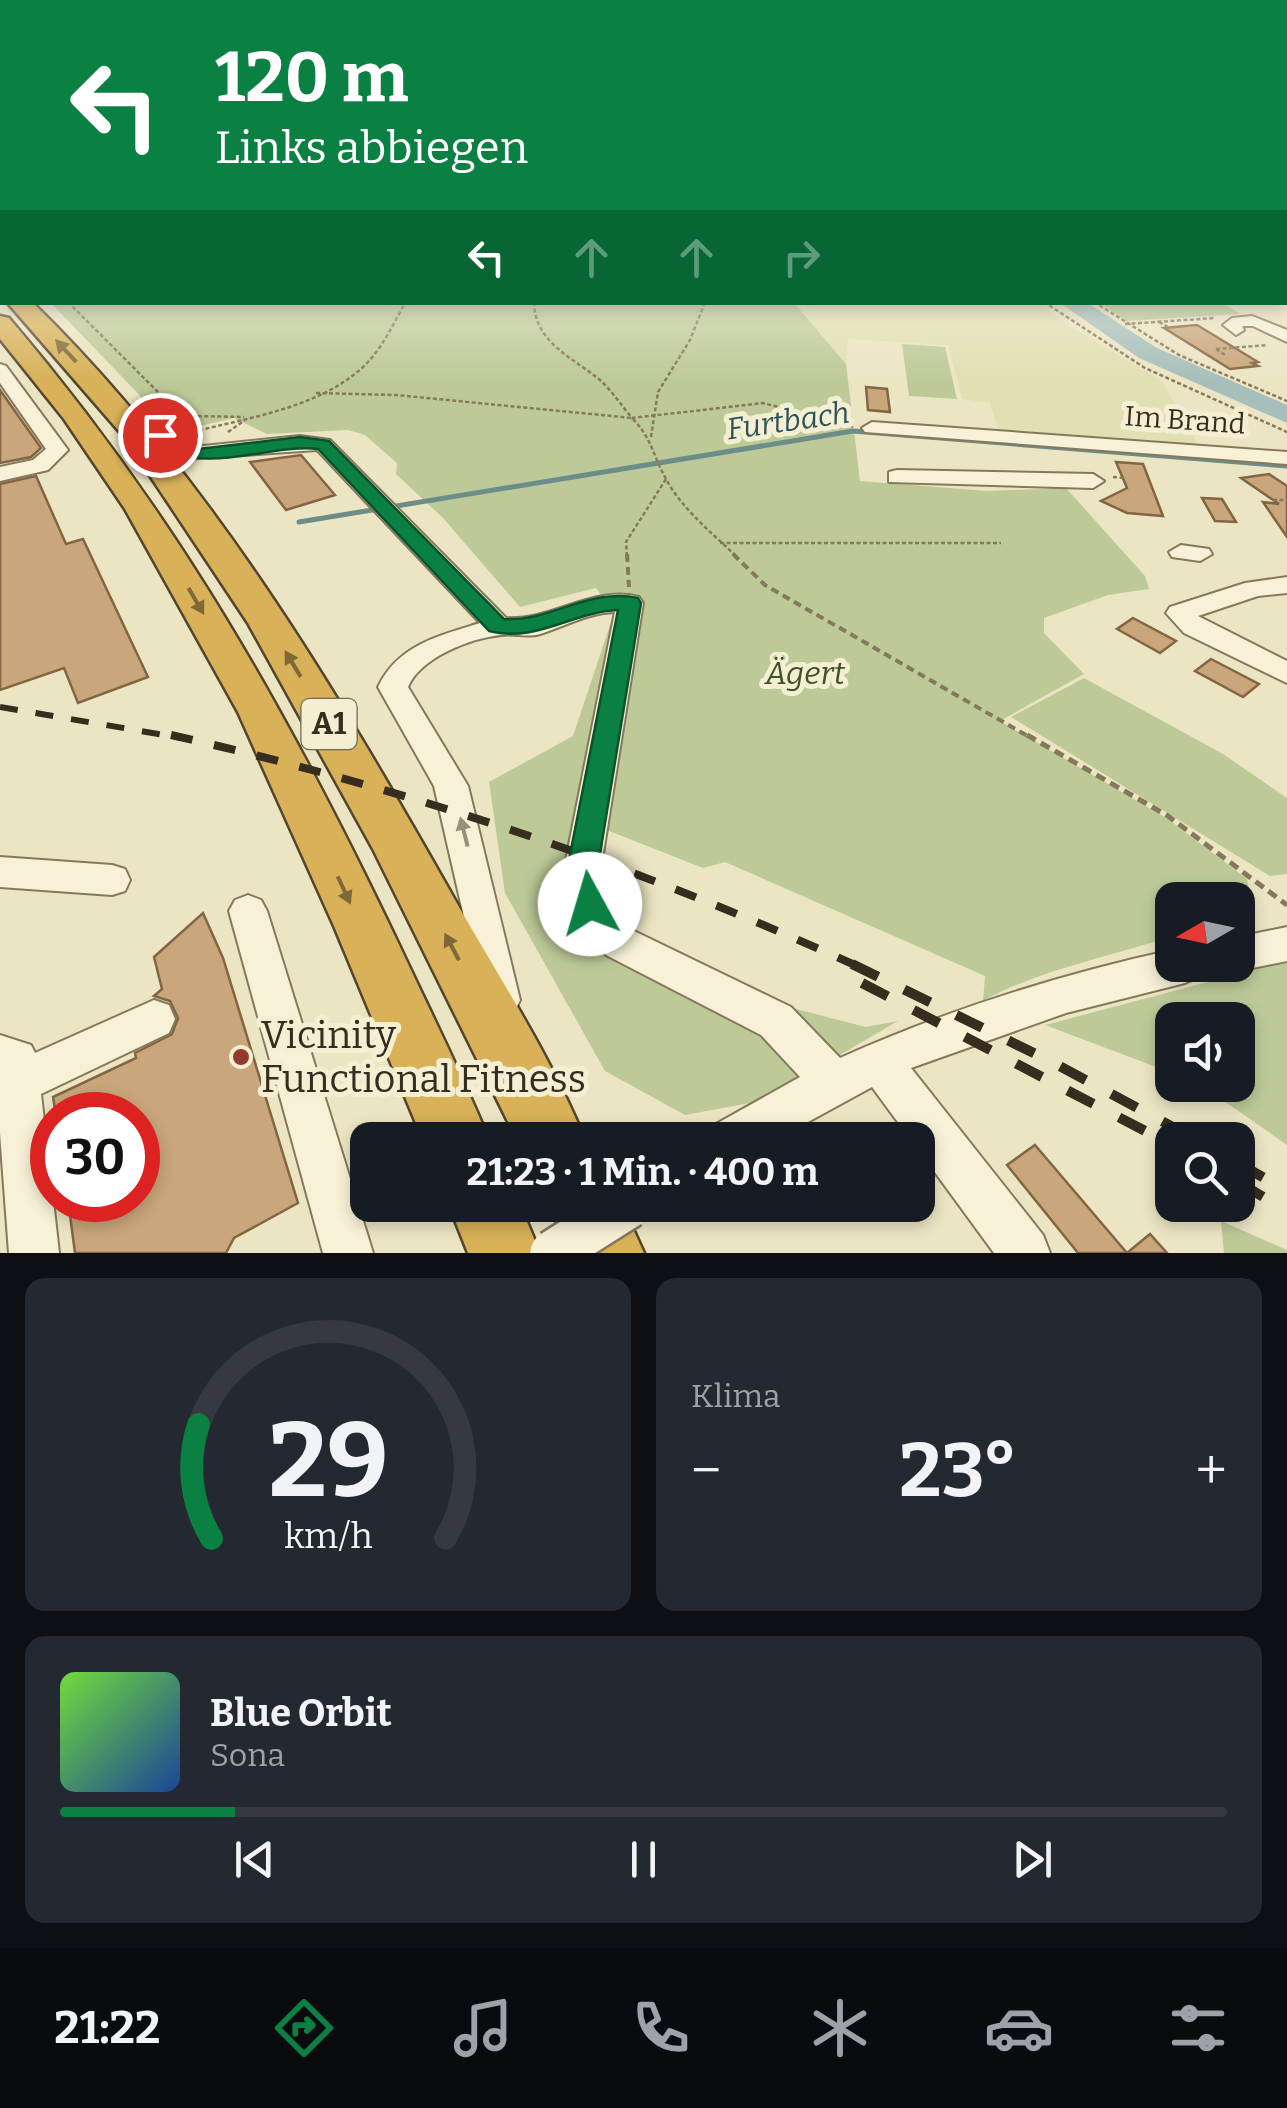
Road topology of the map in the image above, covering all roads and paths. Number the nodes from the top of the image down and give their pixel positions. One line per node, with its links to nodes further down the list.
1 (21, 305): 20 (highway, A1, one-way to 1)
2 (71, 305): 21 (path)
3 (404, 305): 18 (path)
4 (534, 305): 22 (path)
5 (704, 305): 23 (path)
6 (1049, 305): 25 (path)
7 (1098, 305): 10 (path)
8 (1160, 322): 10 (path); 11 (path); 12 (path)
9 (0, 323): 14 (highway, A1)
10 (1124, 324): 19 (path)
11 (1244, 324): 13 (street)
12 (1168, 327)
13 (1287, 337)
14 (10, 344): 55 (highway, A1, one-way to 55)
15 (1246, 347): 16 (path)
16 (1225, 355)
17 (0, 370): 31 (street)
18 (316, 393): 21 (path); 22 (path)
19 (1287, 401)
20 (112, 402): 41 (street); 52 (highway, A1, one-way to 20)
21 (249, 417): 26 (path); 27 (path)
22 (632, 418): 23 (path); 28 (path)
23 (652, 418): 24 (path); 28 (path)
24 (872, 428): 30 (street)
25 (1287, 432)
26 (179, 436)
27 (222, 437)
28 (651, 437): 34 (path)
29 (1287, 458): 30 (street, Im Brand)
30 (1088, 466): 32 (street); 33 (path)
31 (0, 474)
32 (897, 477)
33 (1124, 478)
34 (666, 479): 38 (path); 39 (path)
35 (1273, 500): 36 (path)
36 (1287, 500)
37 (1000, 543): 38 (path)
38 (720, 544): 45 (path)
39 (628, 584)
40 (1287, 585): 42 (street)
41 (498, 626): 52 (street, one-way to 41); 54 (street)
42 (1284, 667)
43 (0, 872): 44 (street)
44 (112, 880)
45 (1287, 905)
46 (248, 910): 62 (street)
47 (1287, 944): 48 (street)
48 (1255, 951)
49 (1155, 972): 51 (street)
50 (154, 1019): 53 (street)
51 (878, 1060): 54 (street); 66 (street)
52 (514, 1065): 56 (highway, A1)
53 (9, 1070): 61 (street)
54 (832, 1081): 57 (street)
55 (448, 1122)
56 (543, 1122)
57 (763, 1122)
58 (491, 1222): 63 (highway)
59 (592, 1222): 65 (highway)
60 (602, 1222): 64 (street, bridge)
61 (34, 1253)
62 (348, 1253)
63 (504, 1253)
64 (552, 1253)
65 (608, 1253)
66 (1025, 1253)

